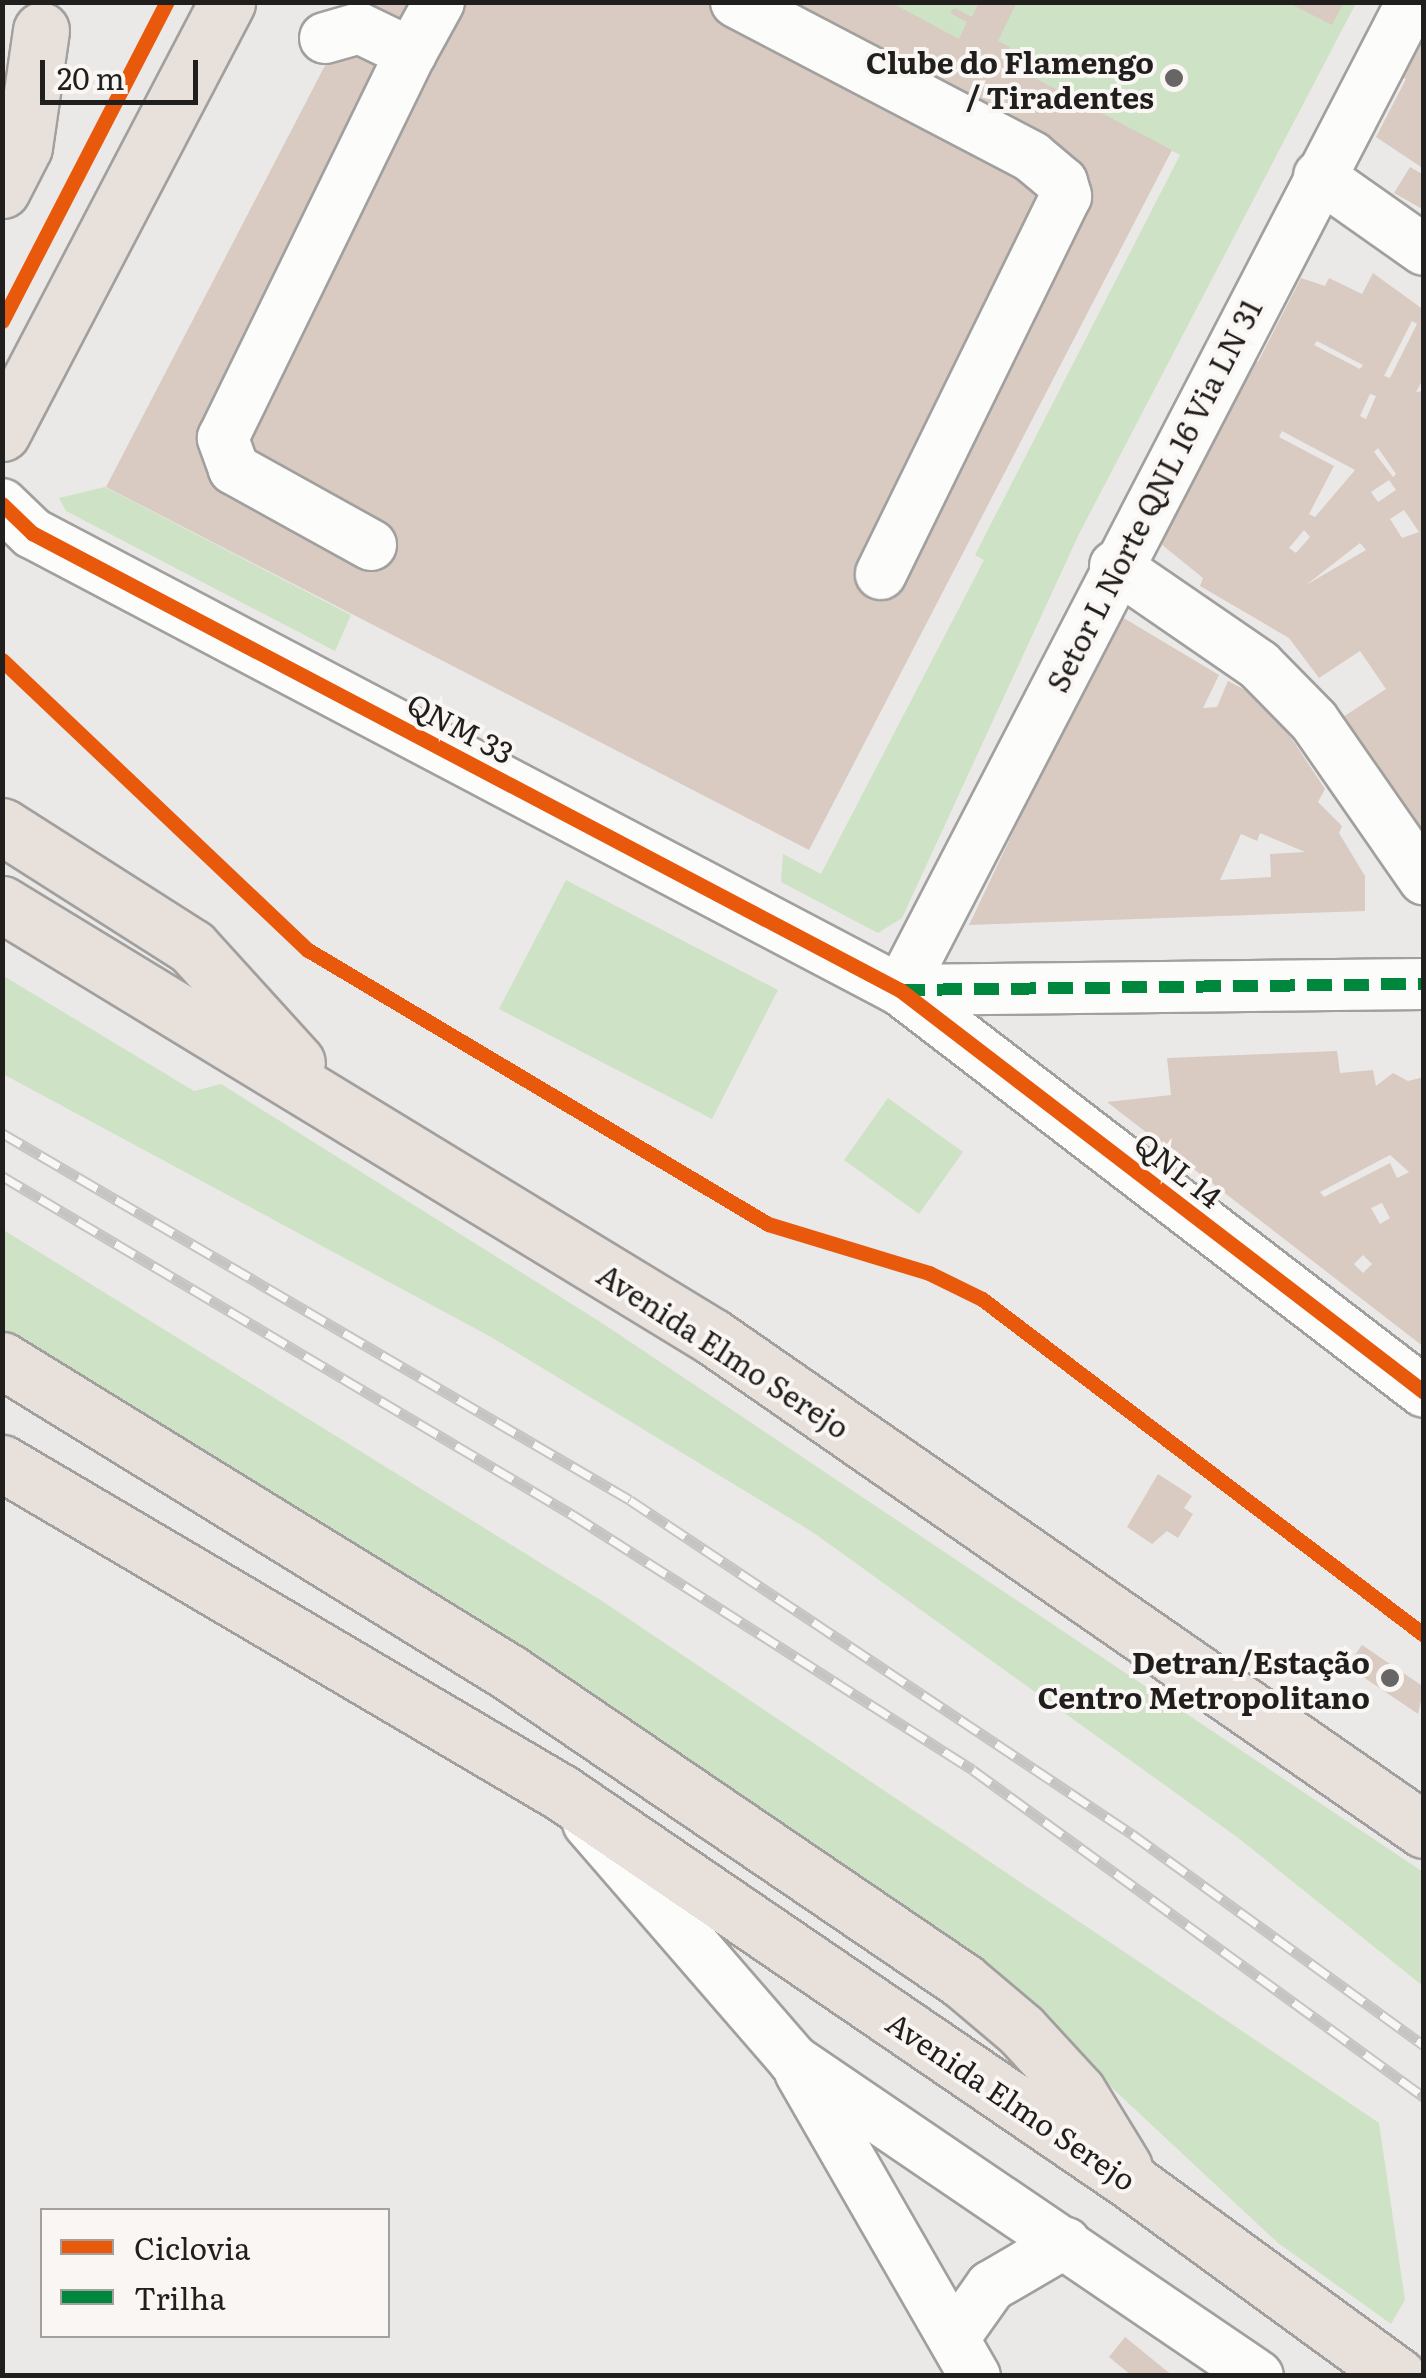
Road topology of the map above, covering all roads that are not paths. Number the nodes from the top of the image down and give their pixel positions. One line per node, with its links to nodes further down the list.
1 (227, 2): 11 (main road)
2 (736, 2): 15 (street)
3 (1412, 2): 8 (street, Setor L Norte QNL 16 Via LN 31)
4 (48, 16): 7 (main road); 9 (main road)
5 (423, 17): 6 (street); 13 (street)
6 (325, 38)
7 (2, 101)
8 (1319, 176): 10 (street); 14 (street, Setor L Norte QNL 16 Via LN 31)
9 (2, 190)
10 (1424, 250)
11 (2, 434)
12 (2, 504): 20 (street, QNM 33)
13 (371, 545)
14 (1115, 566): 17 (street); 20 (street, Setor L Norte QNL 16 Via LN 31)
15 (881, 574)
16 (2, 826): 21 (main road)
17 (1424, 879)
18 (2, 904): 21 (main road, Avenida Elmo Serejo)
19 (1424, 984): 20 (street)
20 (900, 990): 23 (street, QNL 14)
21 (336, 1106): 26 (main road, Avenida Elmo Serejo)
22 (2, 1360): 28 (main road)
23 (1424, 1392)
24 (2, 1463): 25 (main road, Avenida Elmo Serejo)
25 (562, 1793): 27 (street); 28 (main road, Avenida Elmo Serejo)
26 (1424, 1830)
27 (793, 2060): 29 (street); 30 (street)
28 (1133, 2183): 32 (main road, Avenida Elmo Serejo)
29 (1065, 2243): 30 (street); 31 (street)
30 (964, 2357)
31 (1258, 2376)
32 (1398, 2376)

